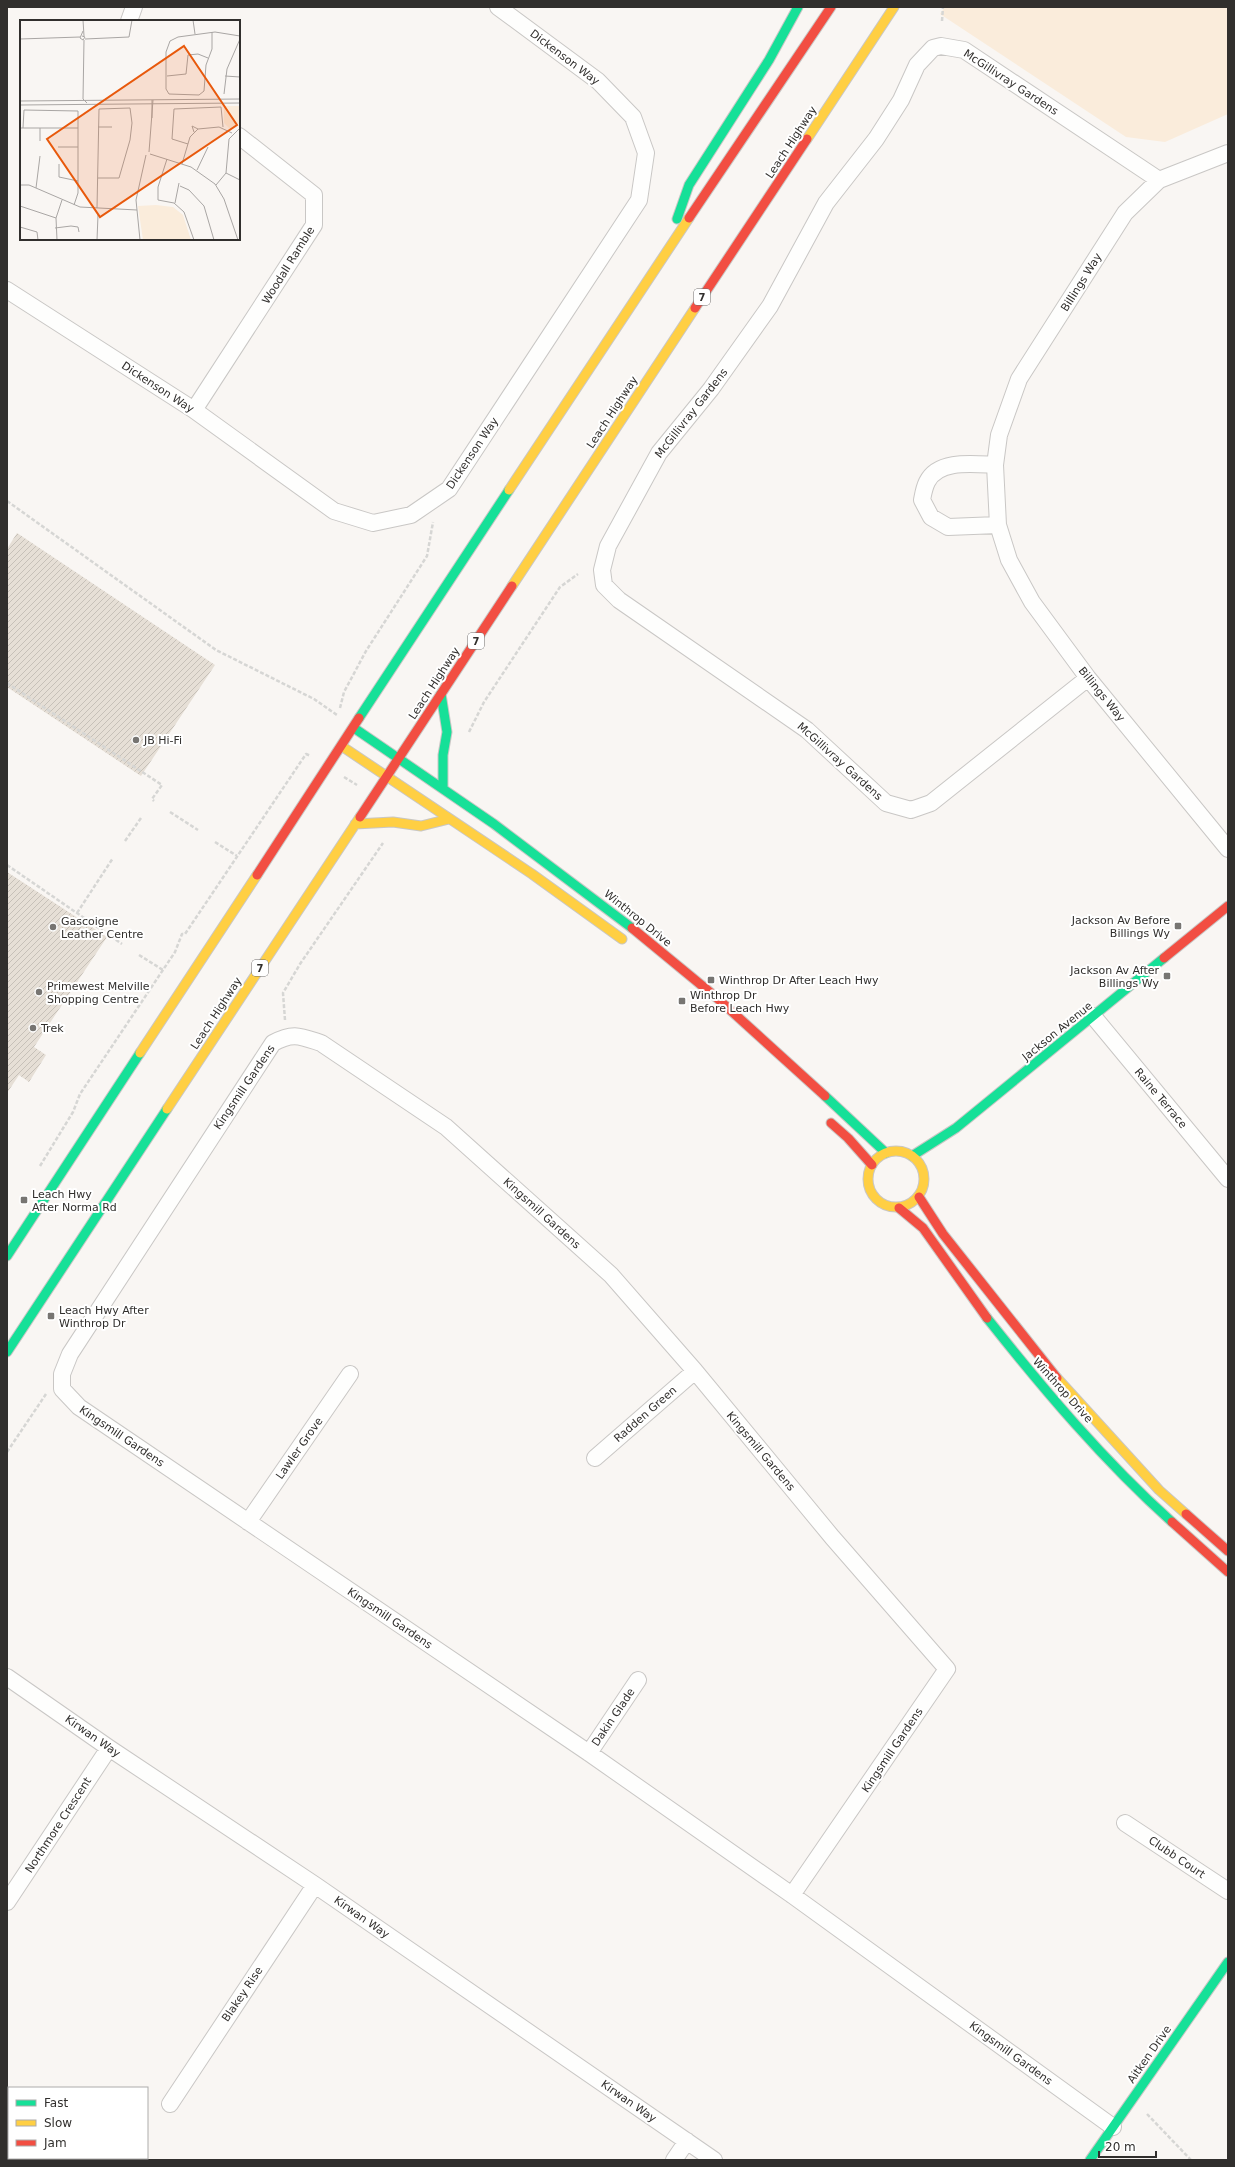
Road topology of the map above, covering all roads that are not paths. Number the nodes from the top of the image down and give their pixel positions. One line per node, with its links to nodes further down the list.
1 (134, 7): 6 (street)
2 (498, 7): 12 (street, Dickenson Way)
3 (798, 7): 10 (main road)
4 (830, 7): 10 (main road)
5 (894, 7): 16 (main road, Leach Highway / 7)
6 (129, 20)
7 (240, 137): 12 (street, Woodall Ramble)
8 (1228, 152): 9 (street, Billings Way)
9 (1159, 180): 13 (street, Billings Way); 15 (street, McGillivray Gardens)
10 (665, 250): 17 (main road)
11 (7, 290): 12 (street, Dickenson Way)
12 (194, 410)
13 (995, 464): 14 (street, Billings Way); 14 (street)
14 (998, 525): 15 (street, Billings Way)
15 (1088, 678): 24 (street, Billings Way)
16 (441, 694): 19 (main road, Leach Highway / 7); 21 (main road)
17 (354, 728): 18 (main road); 19 (main road, Winthrop Drive)
18 (342, 747): 20 (main road); 37 (main road)
19 (399, 758): 20 (main road, Leach Highway / 7); 21 (main road, Winthrop Drive)
20 (387, 776): 22 (main road); 23 (main road, Leach Highway / 7)
21 (443, 788): 31 (main road, Winthrop Drive)
22 (449, 819): 23 (main road); 26 (main road)
23 (355, 824): 38 (main road, Leach Highway / 7)
24 (1228, 849)
25 (1228, 906): 27 (main road, Jackson Avenue)
26 (629, 945)
27 (1093, 1016): 29 (main road, Jackson Avenue); 34 (street, Raine Terrace)
28 (826, 1118): 33 (main road)
29 (956, 1128): 30 (main road, Jackson Avenue); 32 (main road, Jackson Avenue)
30 (937, 1152)
31 (886, 1153): 32 (main road); 33 (main road)
32 (912, 1156): 35 (main road)
33 (872, 1165): 36 (main road)
34 (1228, 1179)
35 (919, 1197): 36 (main road); 43 (main road, Winthrop Drive)
36 (899, 1208): 44 (main road, Winthrop Drive)
37 (7, 1256)
38 (7, 1352)
39 (695, 1371): 41 (street, Radden Green); 42 (street, Kingsmill Gardens); 52 (street, Kingsmill Gardens)
40 (350, 1374): 42 (street, Lawler Grove)
41 (595, 1458)
42 (248, 1522): 48 (street, Kingsmill Gardens)
43 (1228, 1551)
44 (1228, 1572)
45 (7, 1677): 47 (street, Kirwan Way)
46 (638, 1680): 48 (street, Dakin Glade)
47 (109, 1748): 50 (street, Kirwan Way); 53 (street, Northmore Crescent)
48 (589, 1753): 52 (street, Kingsmill Gardens)
49 (1125, 1823): 51 (street, Clubb Court)
50 (315, 1885): 55 (street, Blakey Rise); 57 (street, Kirwan Way)
51 (1228, 1891)
52 (792, 1895): 56 (street, Kingsmill Gardens)
53 (7, 1902)
54 (1228, 1962): 56 (main road, Aitken Drive)
55 (170, 2104)
56 (1113, 2126): 60 (main road, Aitken Drive)
57 (687, 2141): 58 (street); 59 (street, Kirwan Way)
58 (674, 2160)
59 (714, 2160)
60 (1090, 2160)

